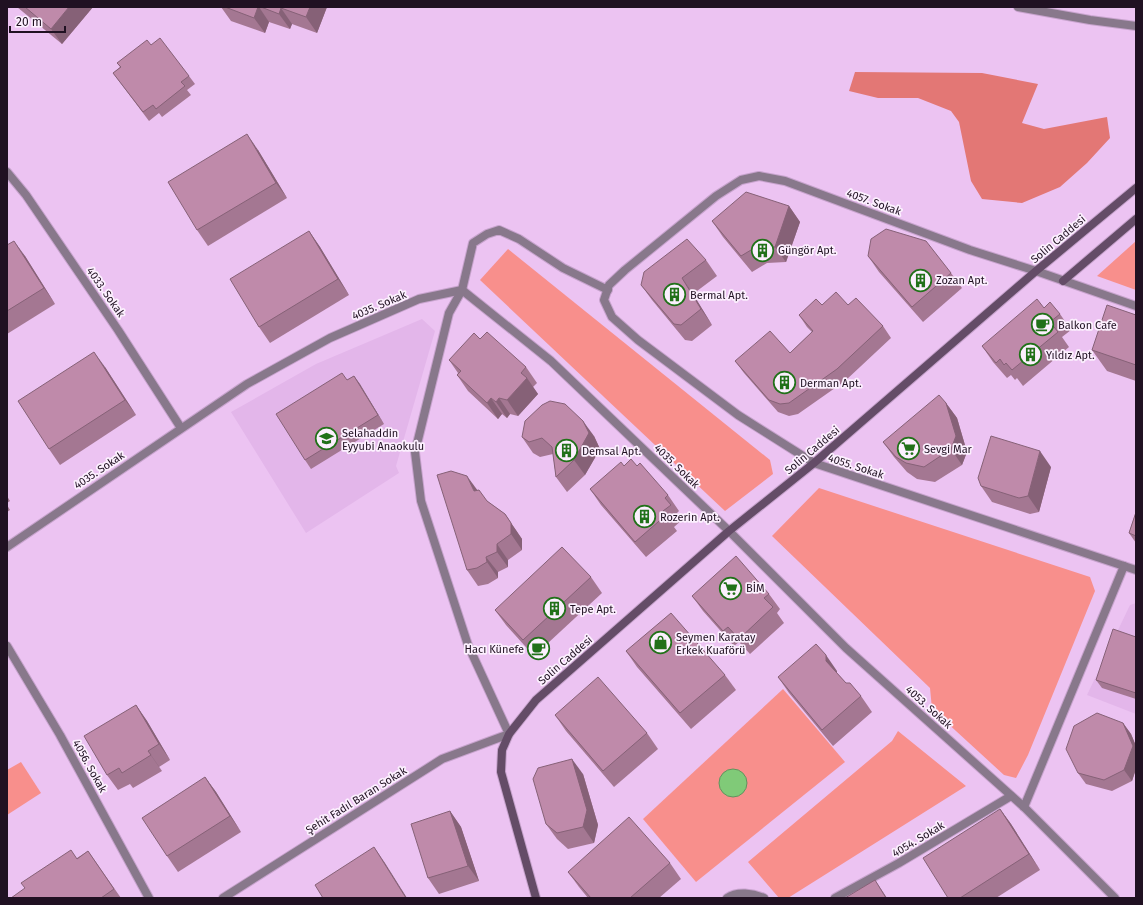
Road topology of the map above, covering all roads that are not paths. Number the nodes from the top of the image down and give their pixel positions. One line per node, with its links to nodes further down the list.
1 (1018, 7): 2 (street)
2 (1136, 26)
3 (7, 172): 11 (street, 4033. Sokak)
4 (1136, 188): 6 (street, Solin Caddesi)
5 (1136, 219): 7 (street)
6 (1036, 271): 7 (street, 4057. Sokak); 9 (street, 4057. Sokak); 12 (street, Solin Caddesi)
7 (1063, 281): 10 (street, 4057. Sokak)
8 (462, 290): 9 (street); 11 (street, 4035. Sokak); 13 (street, 4035. Sokak); 18 (street)
9 (608, 290): 12 (street, 4055. Sokak)
10 (1136, 306)
11 (181, 428): 14 (street, 4035. Sokak)
12 (814, 464): 13 (street, Solin Caddesi); 15 (street, 4055. Sokak)
13 (729, 531): 18 (street, Solin Caddesi); 19 (street, 4053. Sokak)
14 (7, 546)
15 (1124, 566): 16 (street, 4055. Sokak); 20 (street)
16 (1136, 570)
17 (7, 646): 21 (street, 4056. Sokak)
18 (509, 734): 22 (street, Şehit Fadıl Baran Sokak); 23 (street, Solin Caddesi)
19 (1011, 796): 20 (street, 4053. Sokak); 26 (street, 4054. Sokak)
20 (1024, 807): 27 (street, 4053. Sokak)
21 (149, 898)
22 (222, 898)
23 (536, 898)
24 (727, 898): 25 (street)
25 (764, 898)
26 (835, 898)
27 (1115, 898)

